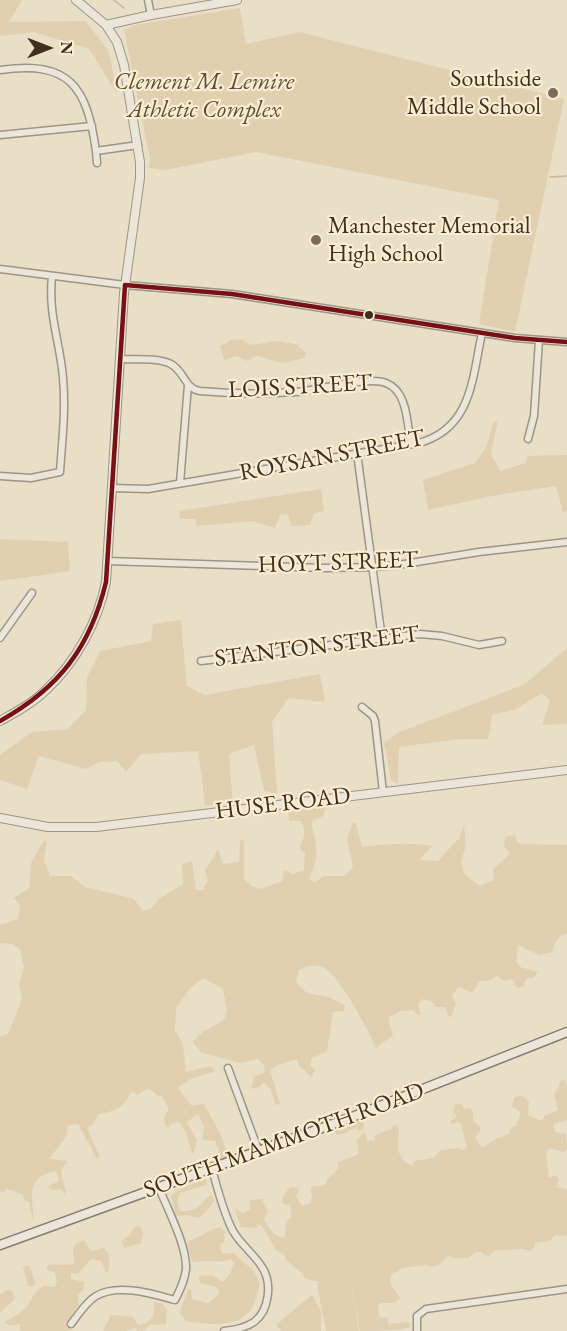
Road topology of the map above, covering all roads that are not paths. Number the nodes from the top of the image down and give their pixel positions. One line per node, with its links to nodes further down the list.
1 (76, 0): 5 (street)
2 (148, 0): 4 (street)
3 (237, 0): 4 (street)
4 (151, 15): 5 (street)
5 (106, 25): 9 (street)
6 (0, 70): 7 (street)
7 (92, 126): 8 (street); 10 (street)
8 (0, 135)
9 (138, 145): 10 (street); 14 (street)
10 (96, 151): 11 (street)
11 (97, 163)
12 (0, 269): 13 (street)
13 (52, 276): 14 (street); 23 (street)
14 (125, 285): 15 (street); 18 (street)
15 (482, 333): 16 (street); 21 (street, ROYSAN STREET)
16 (539, 340): 17 (street); 20 (street)
17 (567, 342)
18 (121, 359): 19 (street); 25 (street)
19 (188, 385): 21 (street, LOIS STREET); 24 (street)
20 (528, 439)
21 (411, 444): 22 (street, ROYSAN STREET)
22 (357, 453): 24 (street, ROYSAN STREET); 28 (street)
23 (0, 476)
24 (180, 483): 25 (street, ROYSAN STREET)
25 (112, 488): 27 (street)
26 (567, 542): 28 (street, HOYT STREET)
27 (107, 561): 28 (street, HOYT STREET); 35 (street)
28 (372, 567): 31 (street)
29 (32, 593): 30 (street)
30 (0, 638)
31 (382, 639): 32 (street, STANTON STREET); 33 (street, STANTON STREET)
32 (502, 641)
33 (201, 661)
34 (362, 707): 37 (street)
35 (0, 722)
36 (567, 770): 37 (street, HUSE ROAD)
37 (383, 792): 38 (street, HUSE ROAD)
38 (0, 818)
39 (567, 1032): 41 (main road, SOUTH MAMMOTH ROAD)
40 (228, 1068): 41 (street)
41 (259, 1152): 42 (main road, SOUTH MAMMOTH ROAD)
42 (212, 1169): 43 (main road, SOUTH MAMMOTH ROAD); 47 (street)
43 (159, 1188): 44 (main road, SOUTH MAMMOTH ROAD); 46 (street)
44 (0, 1245)
45 (567, 1289): 48 (street)
46 (70, 1324)
47 (224, 1331)
48 (417, 1331)

